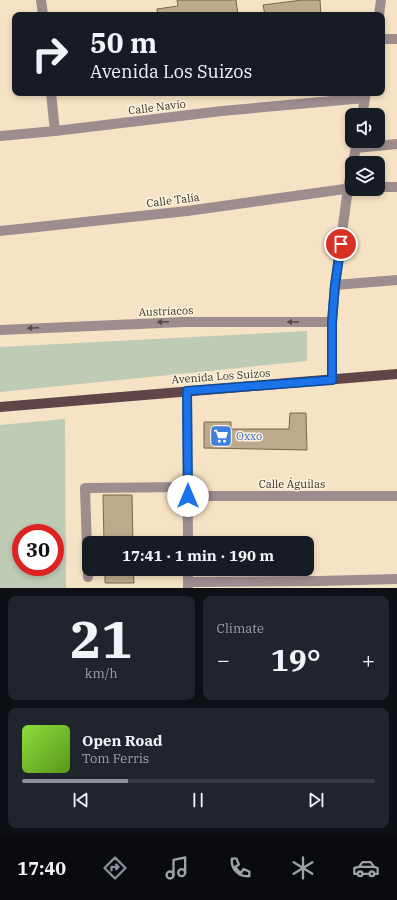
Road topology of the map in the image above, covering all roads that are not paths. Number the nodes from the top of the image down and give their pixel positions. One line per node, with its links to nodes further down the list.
1 (41, 0): 3 (street)
2 (381, 0): 4 (street)
3 (43, 12)
4 (379, 12)
5 (385, 39): 6 (street)
6 (397, 39)
7 (51, 96): 11 (street)
8 (356, 96): 11 (street, Calle Navío)
9 (365, 96): 10 (street)
10 (363, 108)
11 (55, 132): 12 (street, Calle Navío)
12 (0, 136)
13 (385, 144): 14 (street)
14 (397, 144)
15 (397, 186): 16 (street)
16 (385, 187)
17 (345, 189): 19 (street, Calle Talía)
18 (349, 196): 21 (street)
19 (0, 232)
20 (397, 280): 21 (street)
21 (335, 285): 22 (street)
22 (332, 322): 23 (street, Austríacos, one-way to 23); 25 (street)
23 (0, 330)
24 (397, 374): 25 (main road, Avenida Los Suizos)
25 (332, 380): 26 (main road, Avenida Los Suizos)
26 (187, 391): 27 (main road, Avenida Los Suizos); 28 (street)
27 (0, 407)
28 (188, 491): 29 (street, Calle Águilas); 30 (street); 31 (street, Calle Águilas)
29 (397, 496)
30 (188, 536)
31 (88, 577)
32 (397, 579): 33 (street)
33 (188, 585)

